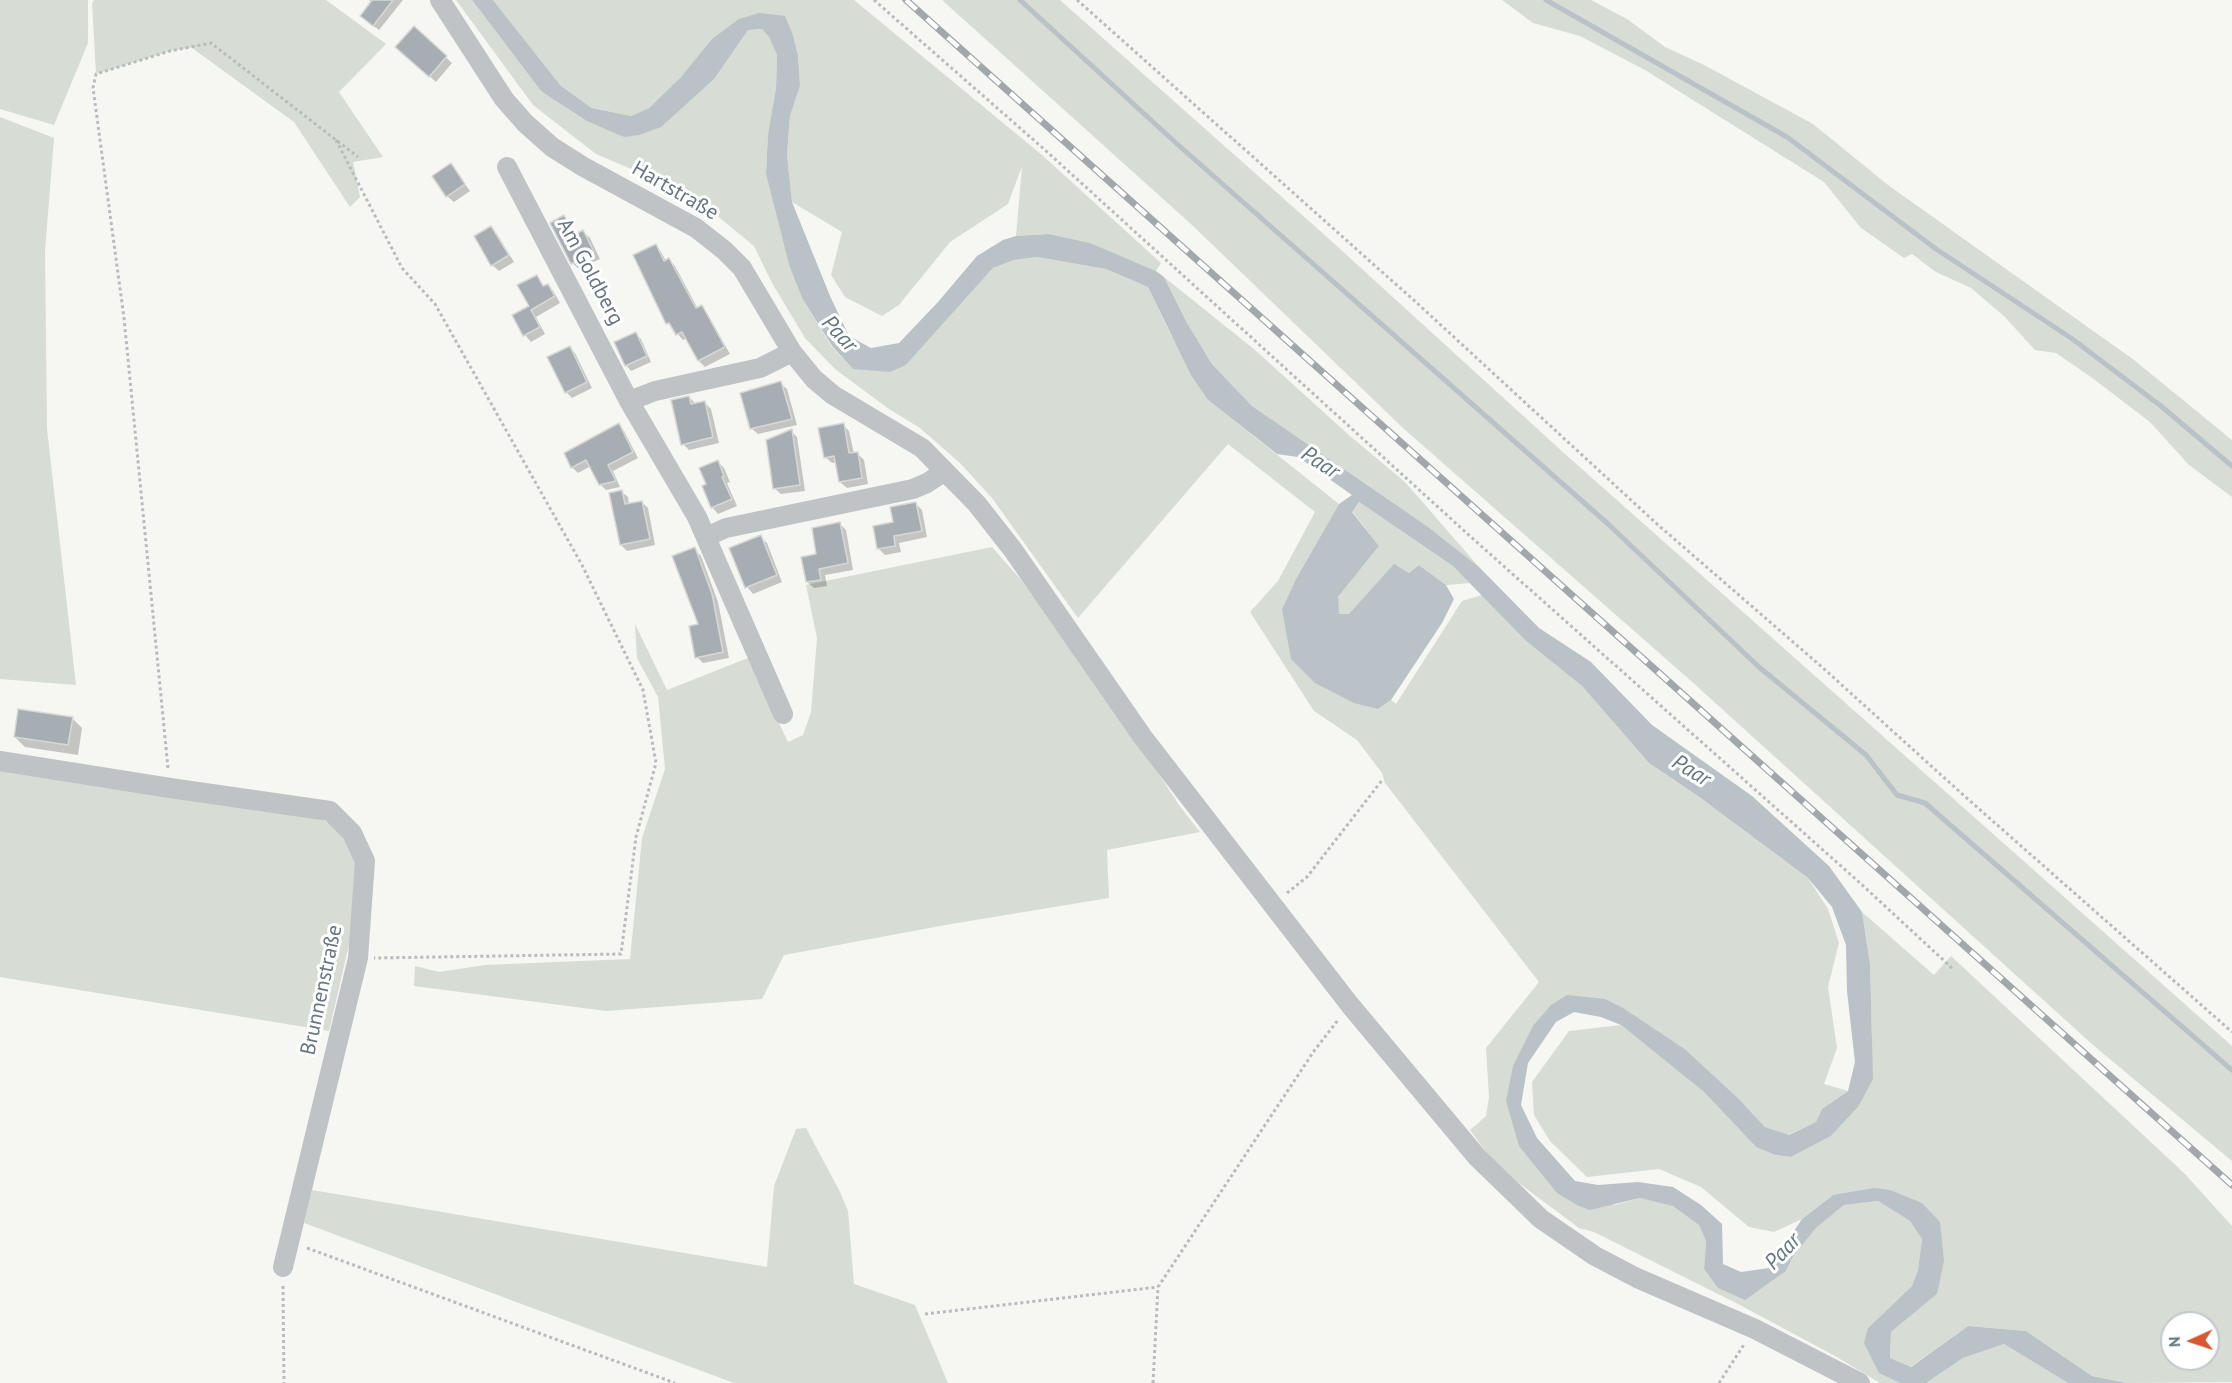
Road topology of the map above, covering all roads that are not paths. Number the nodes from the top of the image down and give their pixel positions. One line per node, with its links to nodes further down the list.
1 (440, 0): 3 (street, Hartstraße)
2 (507, 167): 4 (street, Am Goldberg)
3 (792, 352): 4 (street); 5 (street, Hartstraße)
4 (629, 401): 6 (street, Am Goldberg)
5 (945, 471): 6 (street); 10 (street, Hartstraße)
6 (706, 537): 7 (street, Am Goldberg)
7 (783, 714)
8 (0, 761): 9 (street, Brunnenstraße)
9 (283, 1267)
10 (1860, 1383)

